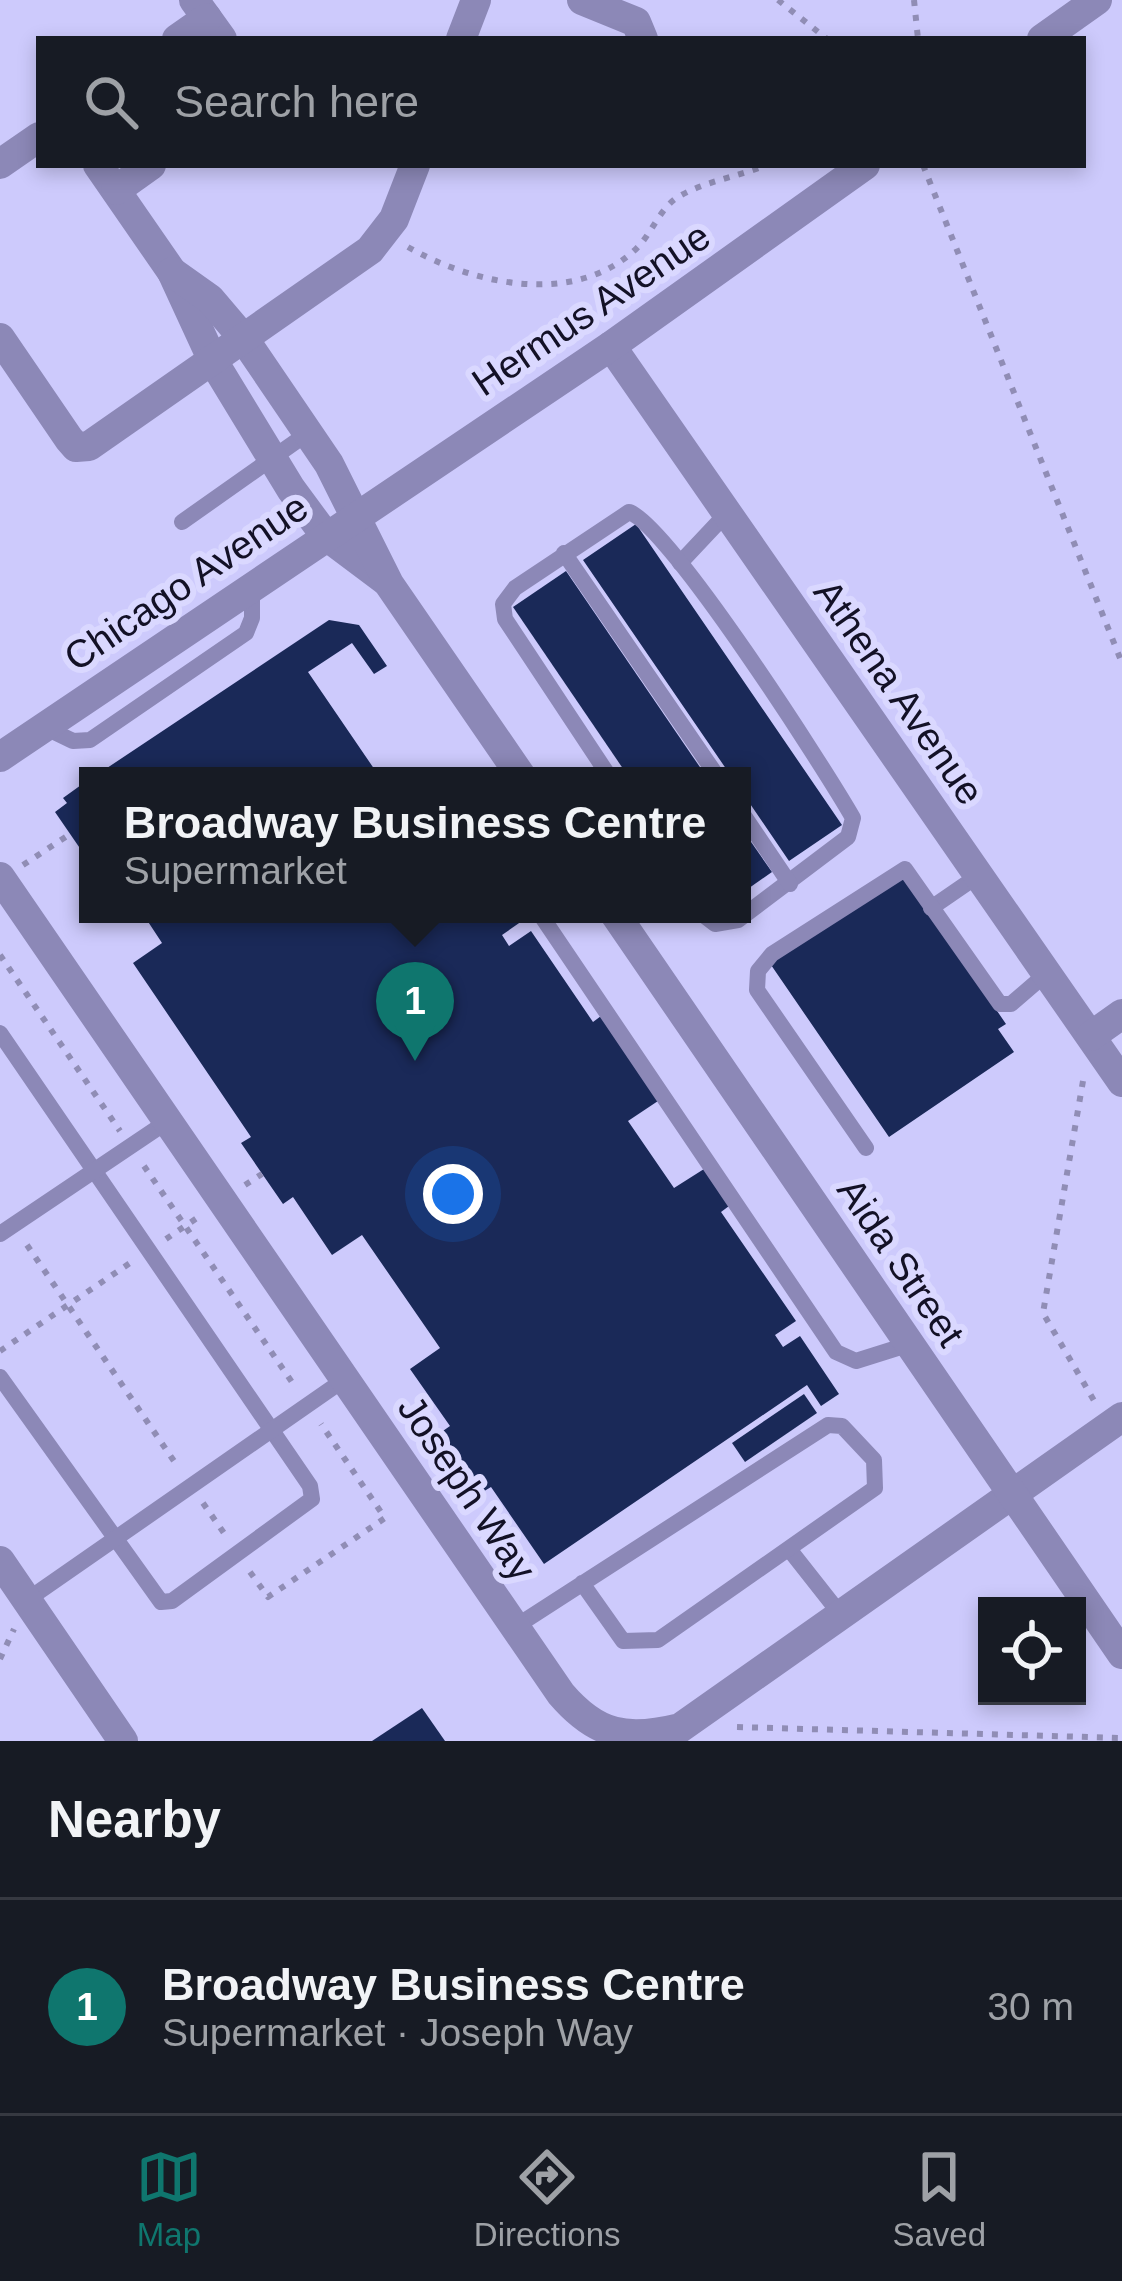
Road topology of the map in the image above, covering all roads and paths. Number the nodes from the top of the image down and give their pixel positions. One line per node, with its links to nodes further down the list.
1 (476, 0): 10 (street)
2 (582, 0): 11 (street)
3 (778, 0): 12 (path)
4 (914, 0): 13 (path)
5 (1097, 0): 14 (street)
6 (1108, 0): 8 (street)
7 (208, 19): 9 (street)
8 (1122, 20)
9 (182, 36)
10 (462, 36)
11 (642, 36)
12 (823, 36)
13 (918, 36)
14 (1046, 36)
15 (36, 138): 16 (street)
16 (0, 164)
17 (141, 168): 22 (street)
18 (414, 168): 23 (street)
19 (758, 168): 23 (path)
20 (862, 168): 27 (street, Hermus Avenue)
21 (924, 168): 38 (path)
22 (107, 178): 24 (street)
23 (385, 234): 26 (street)
24 (172, 272): 26 (street); 28 (street)
25 (0, 338): 28 (street)
26 (244, 339): 28 (street); 29 (street)
27 (611, 346): 31 (street, Hermus Avenue); 32 (street, Athena Avenue)
28 (212, 361): 30 (street)
29 (308, 433): 30 (lane); 31 (street)
30 (271, 457): 33 (lane); 34 (street)
31 (357, 513): 34 (street, Chicago Avenue); 37 (street)
32 (727, 513): 36 (lane); 45 (street, Athena Avenue)
33 (182, 522)
34 (325, 535): 37 (street); 39 (street, Chicago Avenue)
35 (564, 553): 36 (lane); 41 (lane); 42 (lane)
36 (680, 562): 47 (lane)
37 (389, 584): 40 (street)
38 (1122, 663)
39 (0, 757)
40 (512, 767)
41 (603, 767)
42 (711, 767)
43 (751, 826): 47 (lane)
44 (70, 834): 46 (path)
45 (979, 875): 48 (lane); 52 (street, Athena Avenue)
46 (1, 878): 57 (street, Joseph Way)
47 (790, 884): 49 (lane)
48 (931, 908): 52 (lane); 58 (lane)
49 (751, 911)
50 (546, 923): 61 (lane)
51 (621, 923): 61 (street, Aida Street)
52 (1047, 973): 55 (street, Athena Avenue)
53 (1122, 1014): 55 (street)
54 (0, 1033): 59 (lane)
55 (1091, 1036): 56 (street, Athena Avenue); 64 (path)
56 (1122, 1082)
57 (168, 1121): 59 (lane); 63 (street, Joseph Way)
58 (866, 1148)
59 (94, 1171): 60 (lane); 65 (lane)
60 (0, 1234)
61 (910, 1344): 66 (street, Aida Street)
62 (0, 1376): 67 (lane)
63 (345, 1379): 65 (lane); 73 (street, Joseph Way)
64 (1116, 1422): 66 (street)
65 (272, 1430): 67 (lane); 67 (lane)
66 (1012, 1495): 72 (street, Joseph Way); 74 (street, Aida Street)
67 (113, 1540): 71 (lane)
68 (789, 1549): 70 (lane); 70 (lane); 72 (lane)
69 (1, 1565): 71 (street)
70 (582, 1583): 73 (lane)
71 (27, 1600): 77 (street)
72 (841, 1615): 75 (street, Joseph Way)
73 (515, 1627): 75 (street, Joseph Way)
74 (1122, 1654)
75 (680, 1728): 76 (path)
76 (1122, 1738)
77 (123, 1741)

